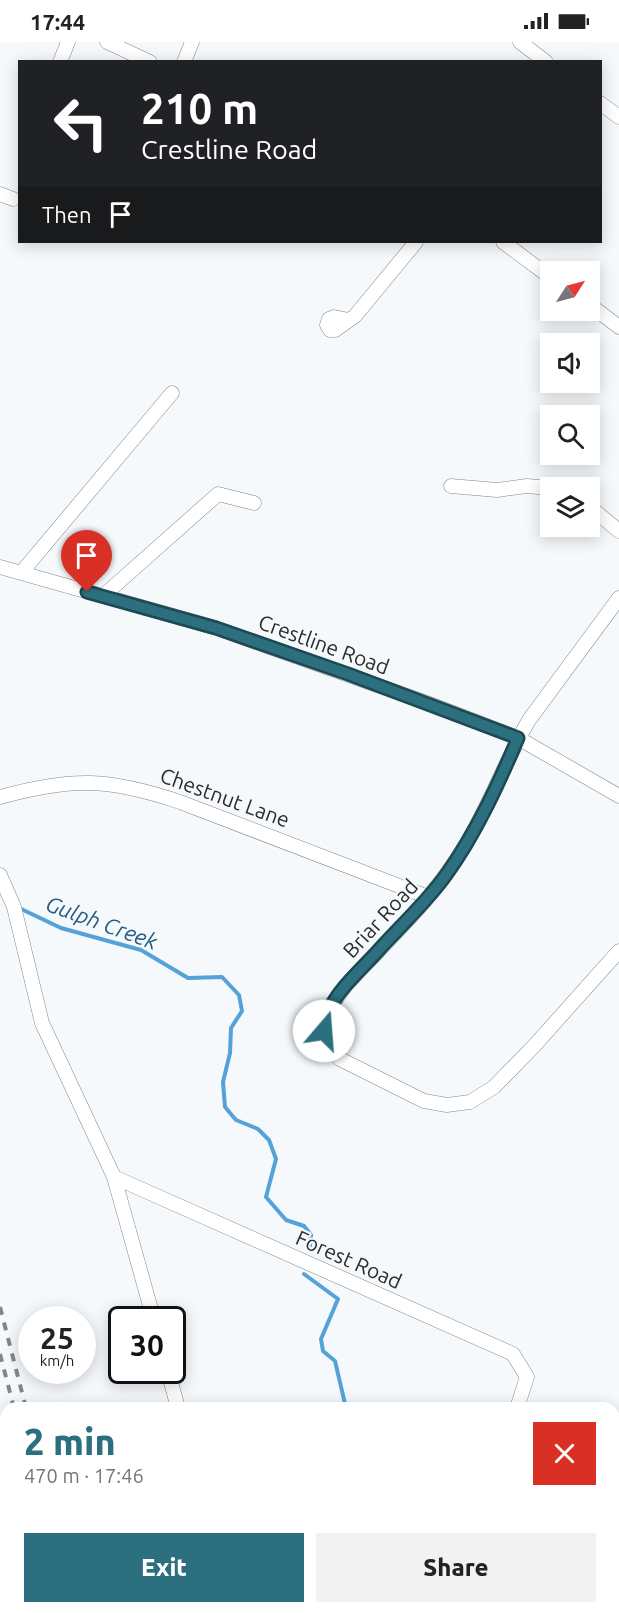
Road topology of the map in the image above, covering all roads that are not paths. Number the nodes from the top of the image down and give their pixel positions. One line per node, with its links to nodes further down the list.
1 (69, 42): 5 (street)
2 (107, 42): 6 (street)
3 (192, 42): 7 (street)
4 (520, 42): 8 (street)
5 (61, 60)
6 (146, 60)
7 (184, 60)
8 (543, 60)
9 (602, 104): 10 (street)
10 (619, 117)
11 (415, 243): 15 (street)
12 (504, 243): 13 (street)
13 (540, 270)
14 (600, 313): 16 (street)
15 (349, 320)
16 (619, 327)
17 (172, 393): 24 (street)
18 (451, 486): 19 (street)
19 (540, 487)
20 (254, 504): 25 (street)
21 (600, 515): 22 (street)
22 (619, 531)
23 (0, 567): 24 (street, Crestline Road)
24 (21, 573): 25 (street, Crestline Road)
25 (104, 596): 27 (street, Crestline Road)
26 (619, 598): 27 (street, Briar Road)
27 (518, 738): 28 (street, Crestline Road); 31 (street, Briar Road)
28 (619, 796)
29 (0, 797): 31 (street, Chestnut Lane)
30 (0, 875): 33 (street)
31 (428, 897): 32 (street, Briar Road)
32 (619, 951)
33 (114, 1177): 34 (street); 37 (street, Forest Road)
34 (150, 1306)
35 (172, 1384): 36 (street)
36 (176, 1402)
37 (519, 1402)

